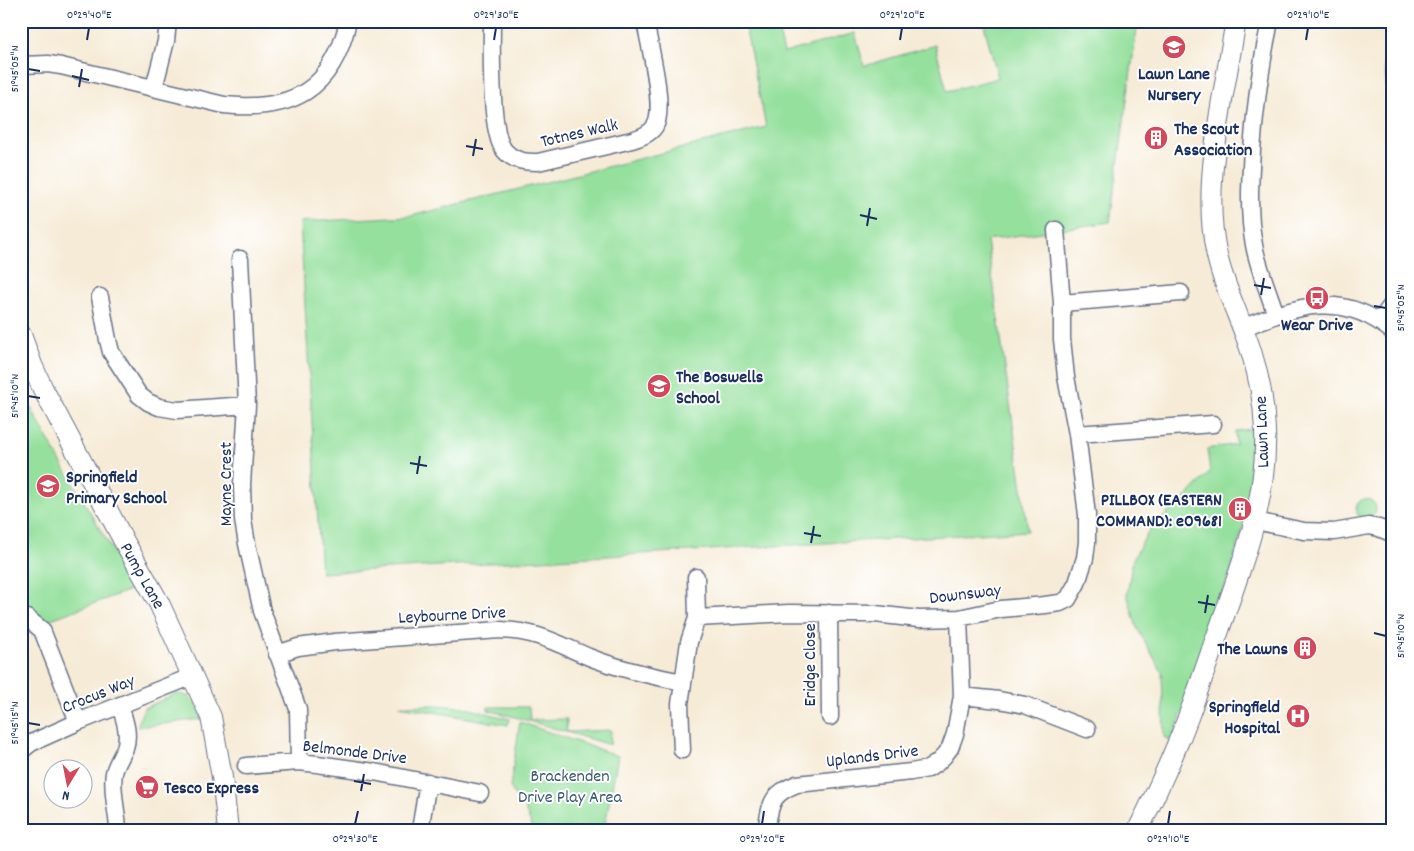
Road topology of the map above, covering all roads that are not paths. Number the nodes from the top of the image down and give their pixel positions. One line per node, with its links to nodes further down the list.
1 (168, 21): 8 (street)
2 (348, 21): 8 (street)
3 (492, 21): 4 (street, Totnes Walk)
4 (645, 21)
5 (1236, 21): 17 (street, Lawn Lane)
6 (1270, 21): 15 (street)
7 (21, 65): 8 (street)
8 (154, 88)
9 (1056, 230): 13 (street, Downsway)
10 (240, 259): 20 (street, Mayne Crest)
11 (1181, 293): 13 (street)
12 (100, 297): 20 (street)
13 (1062, 303): 22 (street, Downsway)
14 (1393, 303): 16 (street)
15 (1276, 315): 16 (street); 17 (street)
16 (1380, 321): 18 (street)
17 (1242, 328): 23 (street, Lawn Lane)
18 (1393, 332)
19 (21, 335): 31 (street, Pump Lane)
20 (247, 405): 30 (street, Mayne Crest)
21 (1213, 424): 22 (street)
22 (1077, 434): 29 (street, Downsway)
23 (1255, 521): 24 (street); 48 (street, Lawn Lane)
24 (1393, 534)
25 (696, 576): 28 (street)
26 (829, 614): 28 (street, Downsway); 29 (street, Downsway); 35 (street, Eridge Close)
27 (21, 616): 36 (street)
28 (697, 618): 32 (street)
29 (959, 618): 33 (street, Uplands Drive)
30 (277, 654): 32 (street, Leybourne Drive); 40 (street, Mayne Crest)
31 (193, 676): 34 (street, Crocus Way); 45 (street, Pump Lane)
32 (683, 682): 38 (street)
33 (962, 696): 37 (street); 47 (street, Uplands Drive)
34 (120, 705): 36 (street, Crocus Way); 44 (street)
35 (830, 717)
36 (78, 722): 39 (street, Crocus Way)
37 (1087, 729)
38 (682, 750)
39 (21, 751)
40 (299, 762): 41 (street, Belmonde Drive); 42 (street, Belmonde Drive)
41 (246, 766)
42 (428, 782): 43 (street, Belmonde Drive); 46 (street, Belmonde Drive)
43 (480, 793)
44 (118, 828)
45 (228, 830)
46 (420, 830)
47 (766, 830)
48 (1138, 830)

